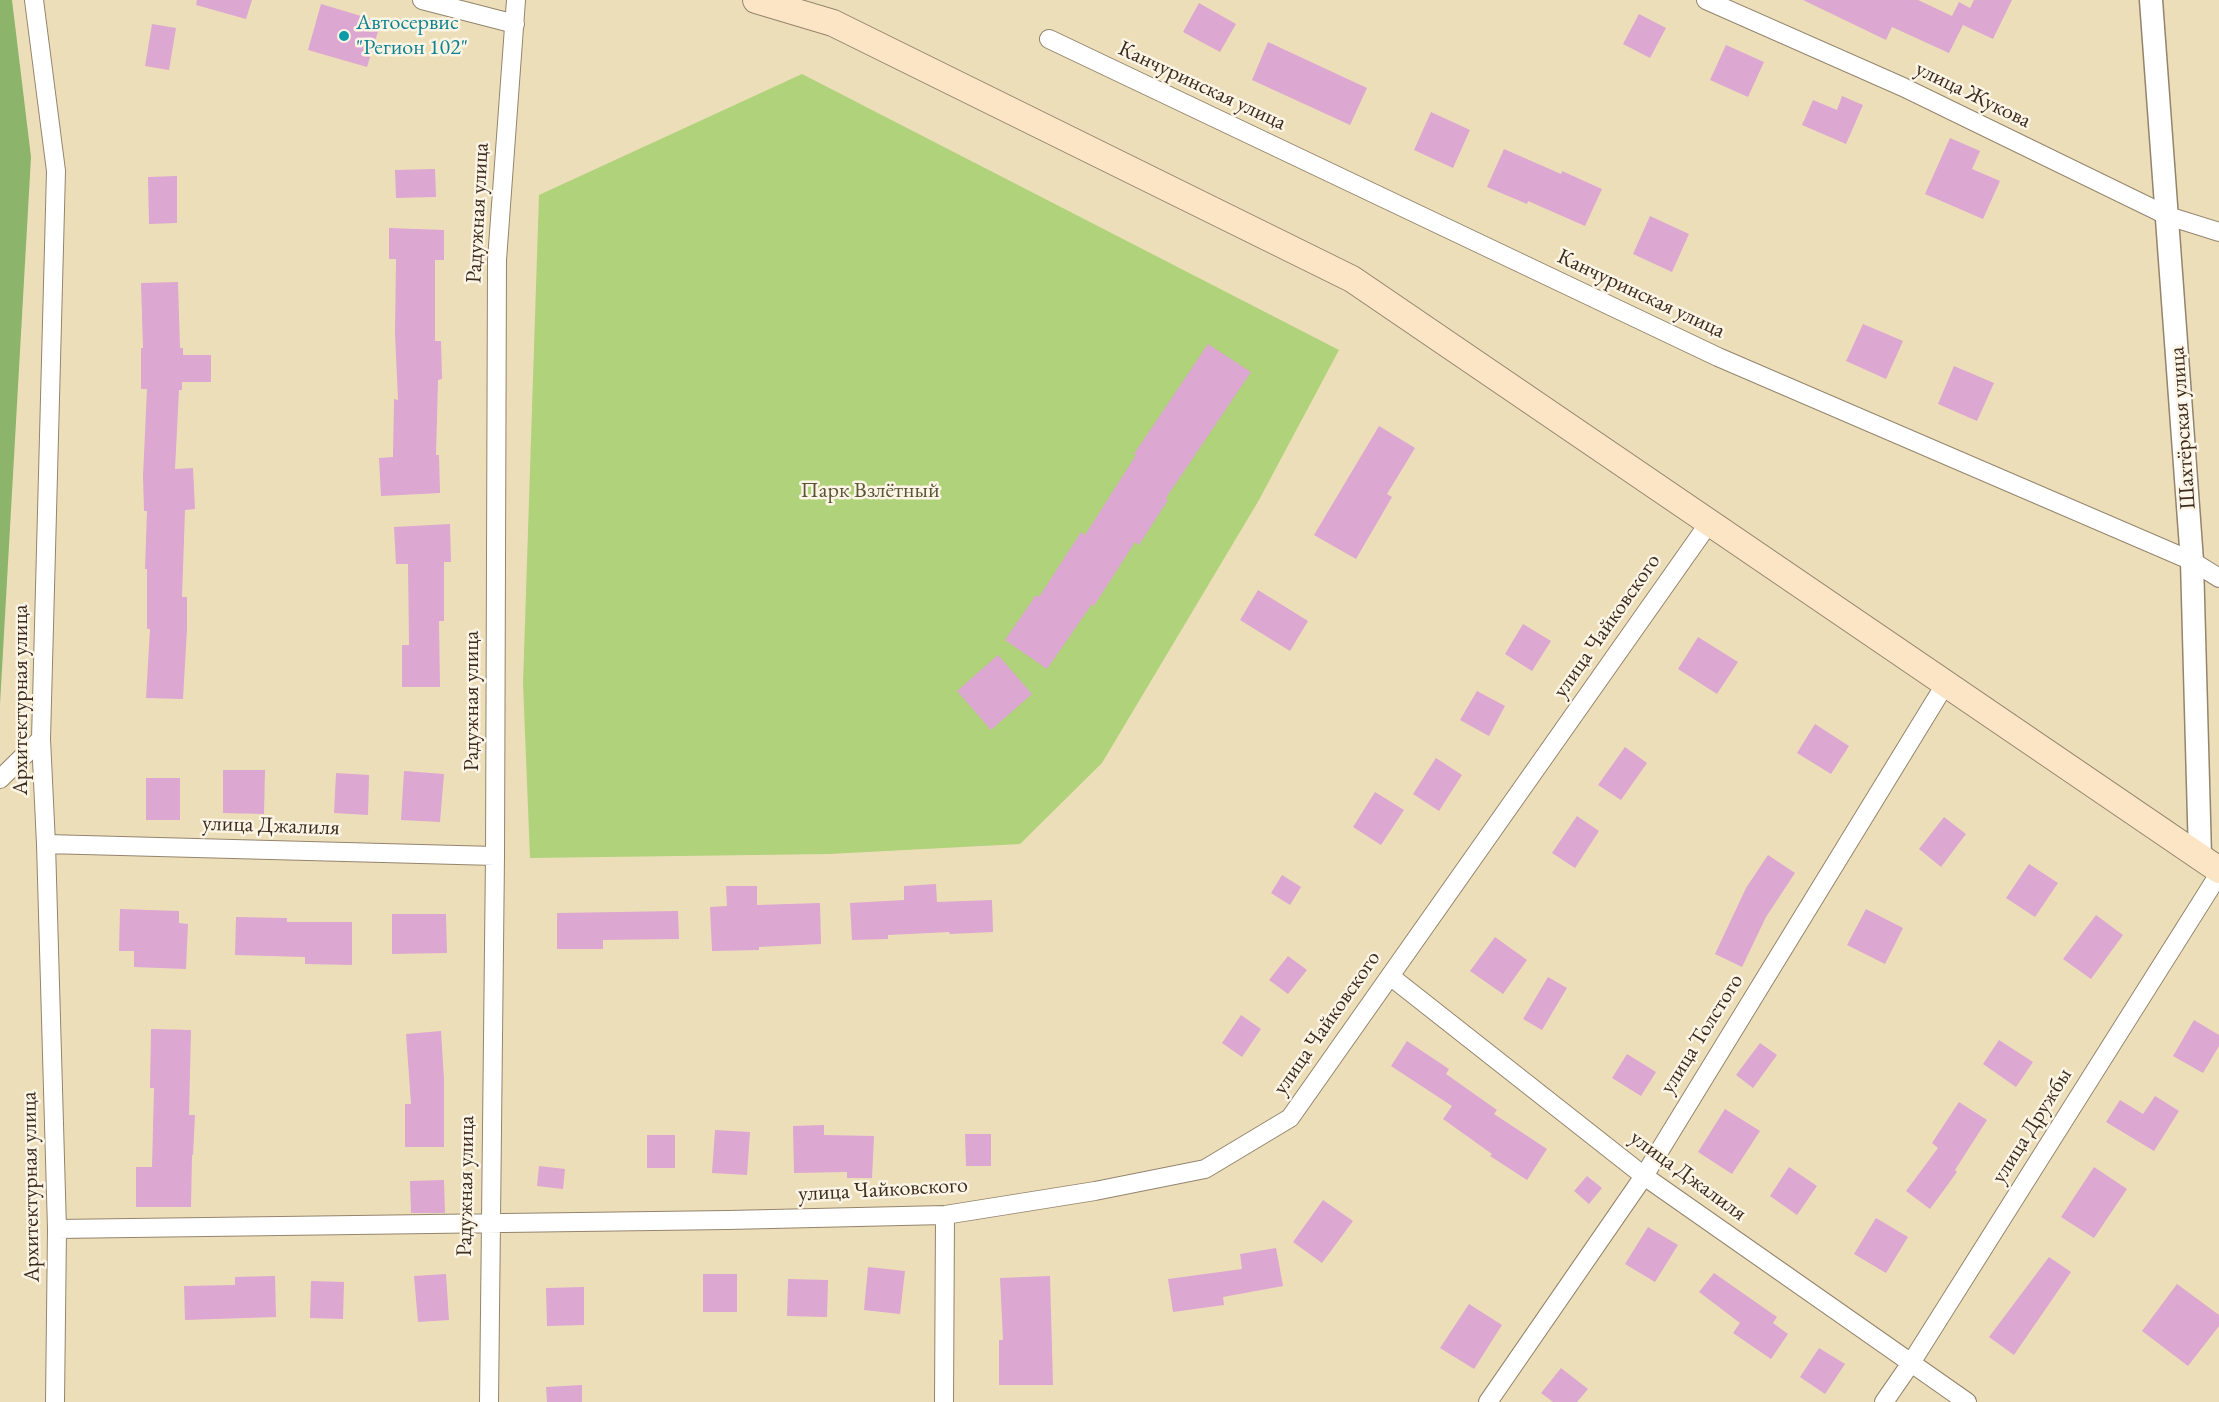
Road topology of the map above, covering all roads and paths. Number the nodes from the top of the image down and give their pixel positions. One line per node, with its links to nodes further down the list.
1 (34, 0): 15 (street, Архитектурная улица)
2 (422, 0): 7 (street)
3 (516, 0): 7 (street, Радужная улица)
4 (756, 0): 11 (main road)
5 (1706, 0): 9 (street, улица Жукова)
6 (2151, 0): 9 (street, Шахтёрская улица)
7 (515, 24): 18 (street, Радужная улица)
8 (1049, 39): 12 (street, Канчуринская улица)
9 (2168, 216): 10 (street, улица Жукова); 12 (street, Шахтёрская улица)
10 (2219, 232)
11 (1710, 523): 14 (main road); 20 (street, улица Чайковского)
12 (2192, 561): 13 (street, Канчуринская улица); 19 (street, Шахтёрская улица)
13 (2219, 578)
14 (1946, 683): 19 (main road); 21 (street, улица Толстого)
15 (41, 739): 16 (street); 17 (street, Архитектурная улица)
16 (0, 779)
17 (46, 844): 18 (street, улица Джалиля); 24 (street, Архитектурная улица)
18 (495, 856): 23 (street, Радужная улица)
19 (2212, 867): 25 (street, улица Дружбы)
20 (1390, 976): 21 (street, улица Джалиля); 22 (street, улица Чайковского)
21 (1644, 1176): 25 (street, улица Джалиля); 29 (street, улица Толстого)
22 (945, 1215): 23 (street, улица Чайковского); 28 (street)
23 (489, 1223): 24 (street, улица Чайковского); 27 (street, Радужная улица)
24 (57, 1229): 26 (street, Архитектурная улица)
25 (1911, 1363): 30 (street, улица Дружбы); 31 (street, улица Джалиля)
26 (55, 1402)
27 (489, 1402)
28 (944, 1402)
29 (1488, 1402)
30 (1884, 1402)
31 (1966, 1402)

